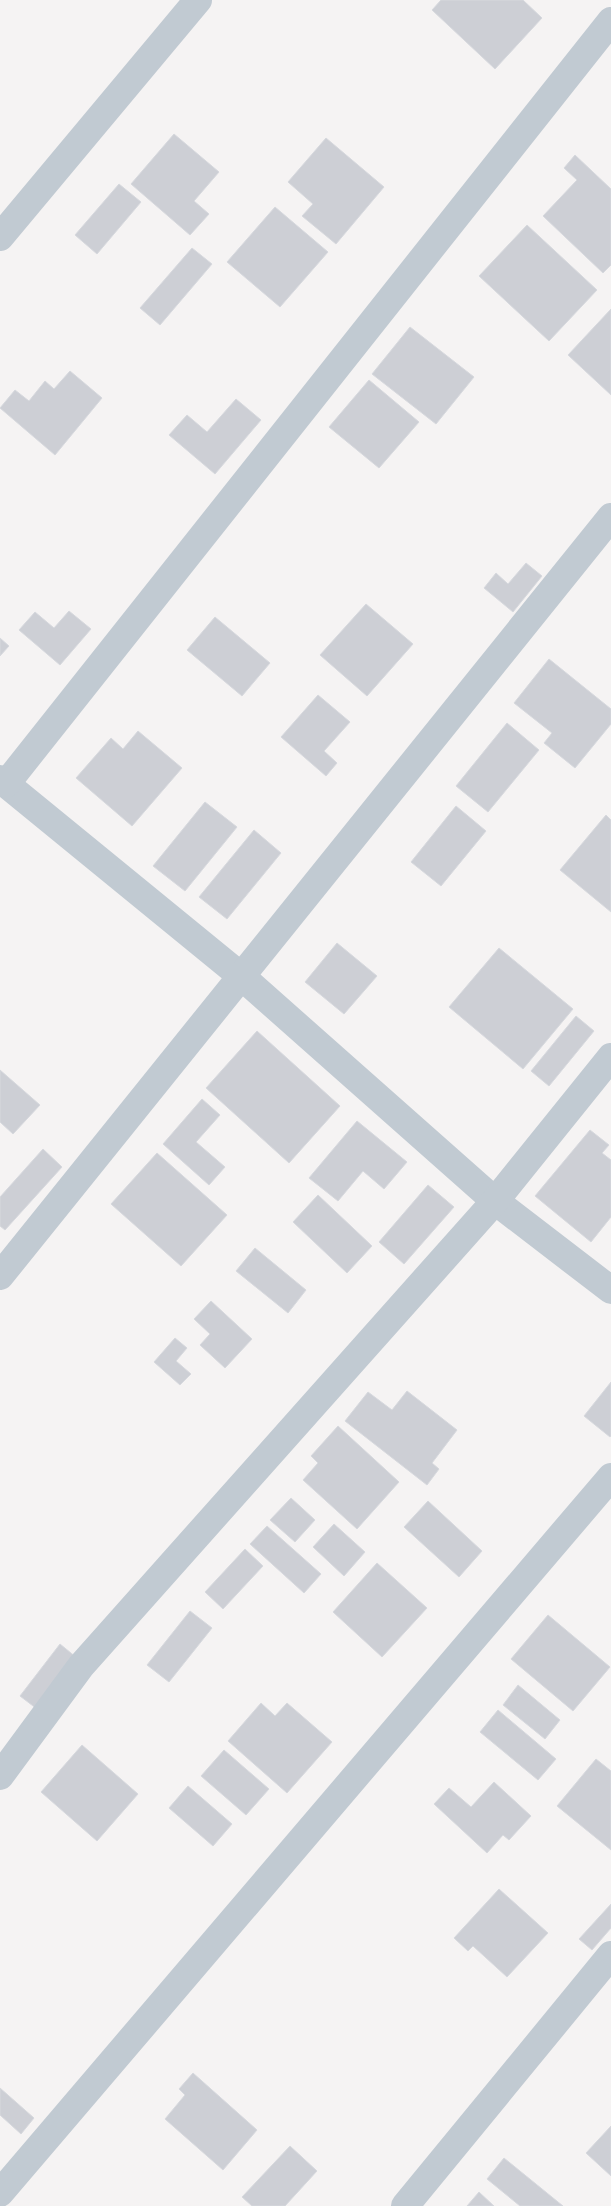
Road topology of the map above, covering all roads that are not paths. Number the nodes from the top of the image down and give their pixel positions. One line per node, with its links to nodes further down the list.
1 (198, 0): 3 (street)
2 (611, 20): 5 (street)
3 (0, 237)
4 (611, 517): 6 (street)
5 (3, 782): 6 (street)
6 (241, 976): 8 (street); 9 (street)
7 (611, 1057): 8 (street)
8 (495, 1201): 10 (street); 12 (street)
9 (0, 1276)
10 (611, 1290)
11 (611, 1477): 14 (street)
12 (0, 1776)
13 (611, 1955): 16 (street)
14 (0, 2193): 15 (street)
15 (17, 2206)
16 (404, 2206)

